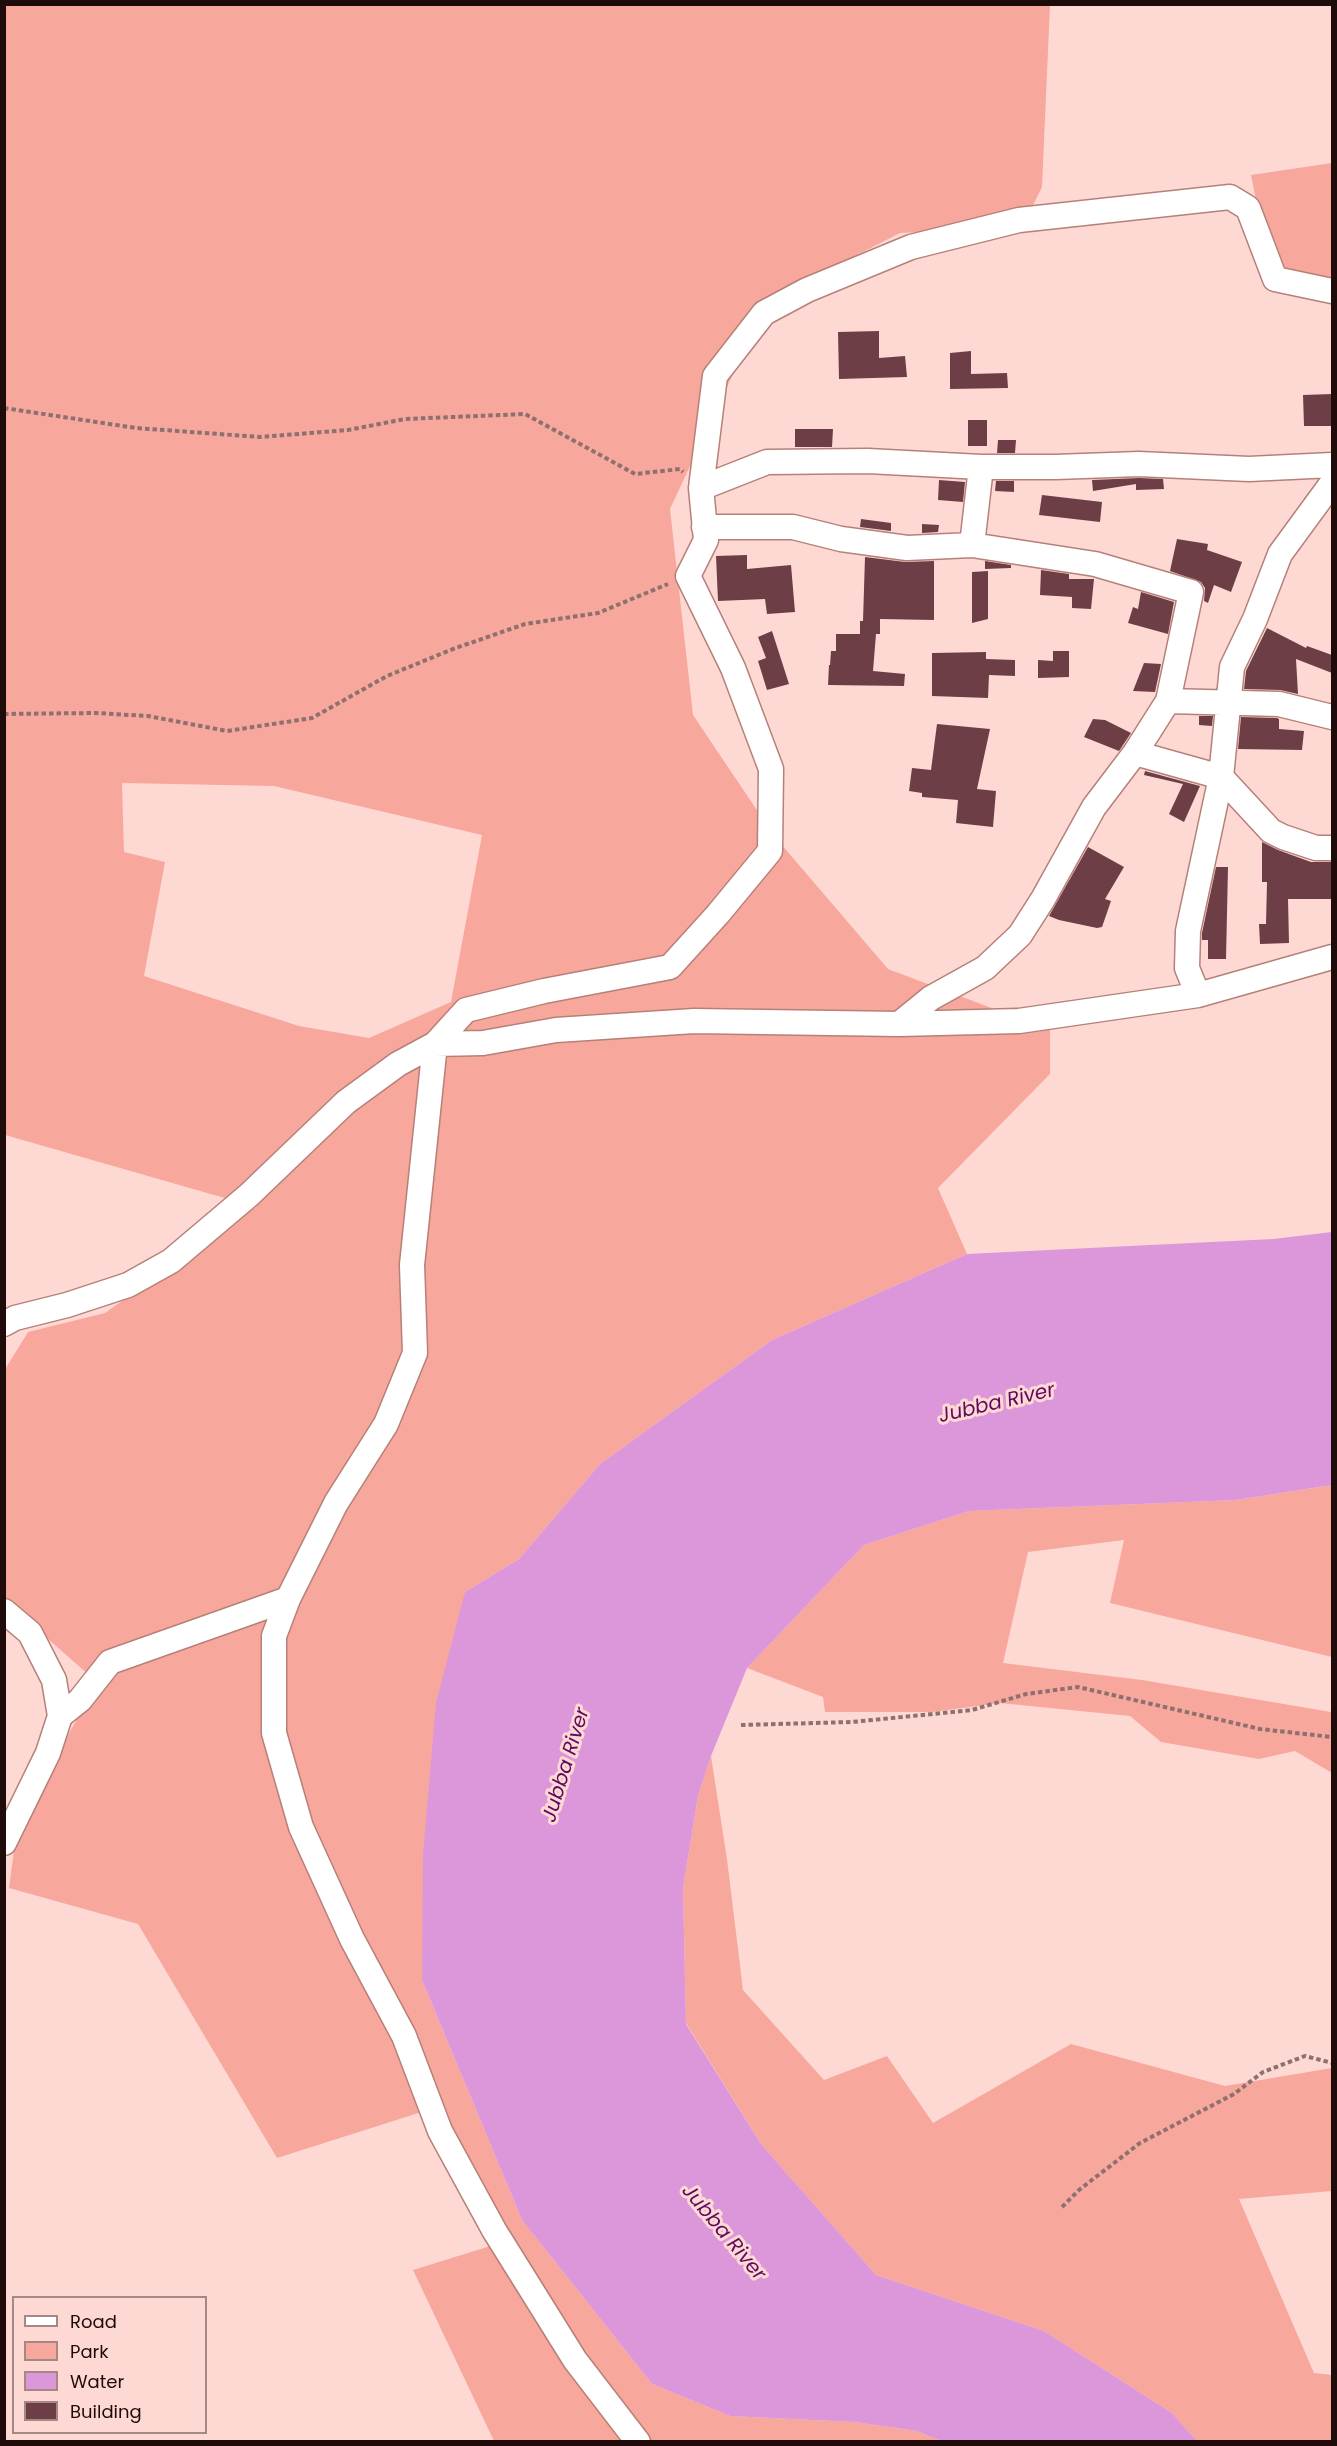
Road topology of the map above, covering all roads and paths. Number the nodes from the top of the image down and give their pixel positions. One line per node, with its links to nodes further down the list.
1 (1332, 291): 6 (street)
2 (4, 408): 6 (path)
3 (1332, 465): 4 (street)
4 (981, 467): 6 (street); 8 (street)
5 (1332, 483): 11 (street)
6 (701, 488): 7 (street)
7 (704, 527): 8 (street); 9 (street)
8 (972, 545): 10 (street)
9 (688, 576): 12 (path); 20 (street)
10 (1168, 701): 11 (street); 14 (street)
11 (1227, 703): 13 (street); 15 (street)
12 (4, 714)
13 (1332, 717)
14 (1135, 753): 15 (street); 19 (street)
15 (1221, 777): 16 (street); 18 (street)
16 (1332, 848)
17 (1332, 957): 18 (street)
18 (1198, 995): 19 (street)
19 (899, 1023): 20 (street)
20 (435, 1044): 21 (street); 22 (street)
21 (8, 1321)
22 (288, 1599): 24 (street); 30 (street)
23 (4, 1611): 24 (street)
24 (60, 1716): 27 (street)
25 (741, 1725): 26 (path)
26 (1332, 1737)
27 (4, 1843)
28 (1332, 2063): 29 (path)
29 (1062, 2206)
30 (638, 2442)

